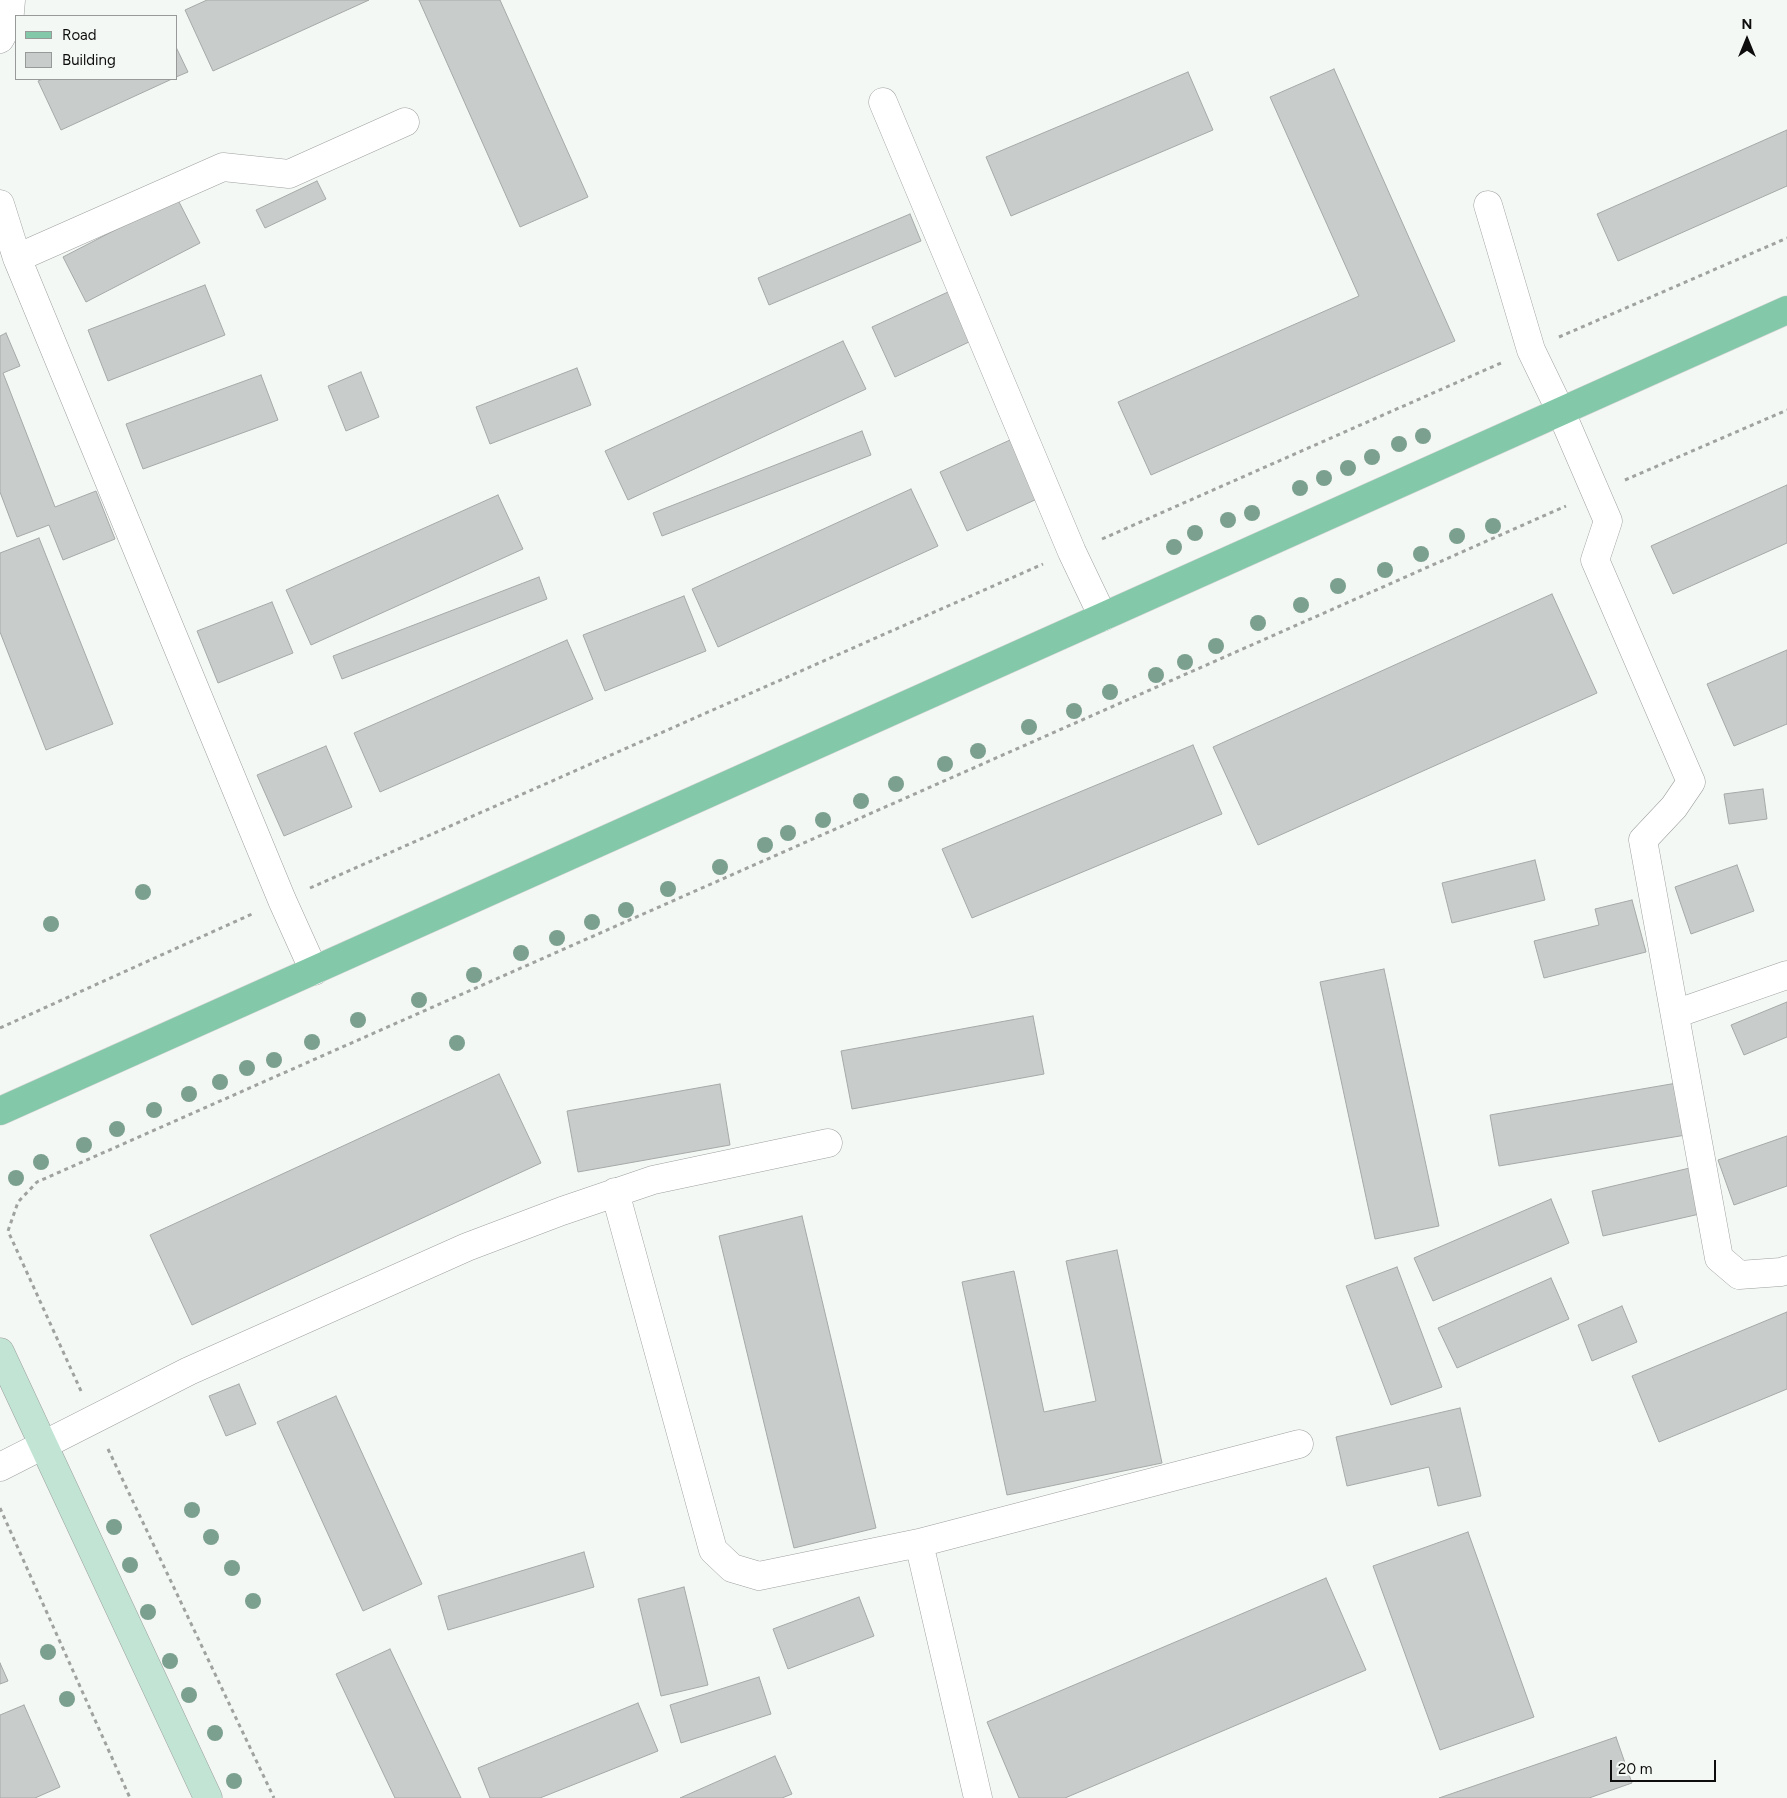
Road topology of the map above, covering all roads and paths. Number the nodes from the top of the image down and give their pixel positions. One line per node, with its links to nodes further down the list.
1 (11, 0): 2 (street)
2 (0, 39)
3 (883, 102): 14 (street)
4 (405, 122): 8 (street)
5 (0, 204): 8 (street)
6 (1488, 205): 10 (street)
7 (1787, 238): 10 (path)
8 (17, 258): 16 (street)
9 (1787, 310): 12 (main road)
10 (1531, 350): 12 (street); 14 (path)
11 (1787, 410): 13 (path)
12 (1561, 412): 13 (street); 15 (main road)
13 (1596, 492): 19 (street); 26 (path)
14 (1072, 552): 15 (street); 16 (path)
15 (1103, 617): 17 (main road)
16 (282, 900): 17 (street); 20 (path)
17 (314, 970): 21 (main road)
18 (1787, 975): 19 (street)
19 (1676, 1014): 24 (street)
20 (0, 1028)
21 (0, 1111)
22 (828, 1143): 23 (street)
23 (615, 1192): 26 (street); 31 (street)
24 (1787, 1270)
25 (0, 1352): 28 (street)
26 (94, 1419): 28 (street); 34 (path)
27 (1299, 1444): 31 (street)
28 (44, 1446): 29 (street); 33 (street)
29 (0, 1467)
30 (0, 1508): 32 (path)
31 (919, 1543): 35 (street)
32 (130, 1798)
33 (208, 1798)
34 (274, 1798)
35 (978, 1798)

